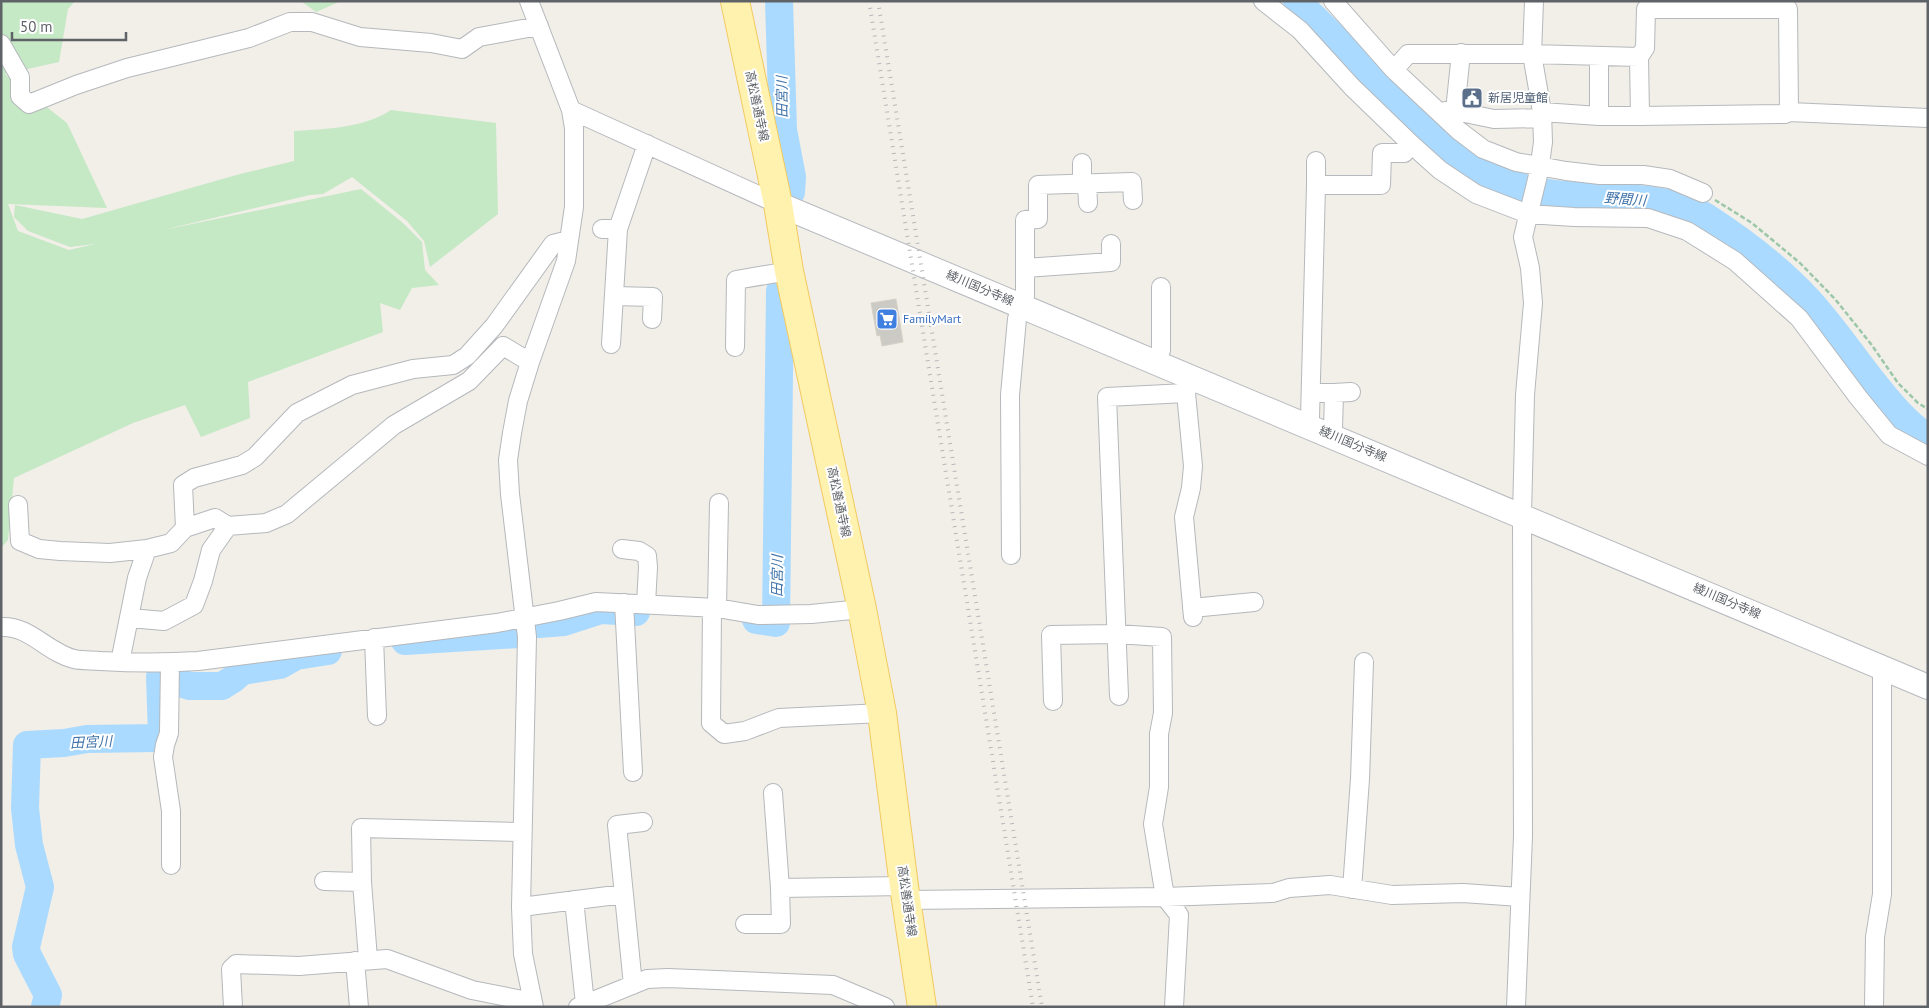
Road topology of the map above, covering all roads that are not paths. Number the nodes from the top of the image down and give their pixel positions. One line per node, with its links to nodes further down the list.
1 (529, 1): 9 (street)
2 (736, 1): 34 (main road, 高松善通寺線)
3 (1264, 1): 25 (street)
4 (1333, 1): 15 (street)
5 (1534, 1): 12 (street)
6 (1646, 5): 7 (street); 14 (street)
7 (1730, 5): 8 (street)
8 (1788, 5): 19 (street)
9 (539, 26): 10 (street); 16 (street)
10 (1, 44)
11 (1461, 53): 12 (street); 15 (street); 18 (street)
12 (1532, 54): 13 (street); 20 (street)
13 (1599, 56): 14 (street); 21 (street)
14 (1639, 57): 22 (street)
15 (1394, 70): 17 (street)
16 (571, 110): 24 (street); 36 (street)
17 (1437, 110): 18 (street); 28 (street)
18 (1455, 111): 20 (street)
19 (1789, 112): 22 (street); 23 (street)
20 (1543, 115): 21 (street); 28 (street)
21 (1599, 116): 22 (street)
22 (1640, 116)
23 (1928, 118)
24 (647, 144): 34 (street); 41 (street)
25 (1411, 144): 30 (street); 35 (street)
26 (1316, 161): 30 (street)
27 (1082, 163): 29 (street)
28 (1539, 169): 31 (street); 35 (street)
29 (1084, 184): 32 (street); 33 (street); 38 (street)
30 (1316, 185): 49 (street)
31 (1703, 193)
32 (1133, 200)
33 (1088, 203)
34 (778, 204): 39 (main road, 高松善通寺線); 42 (main road, 綾川国分寺線)
35 (1529, 211): 52 (street); 55 (street)
36 (569, 240): 46 (street); 57 (street)
37 (1111, 244): 38 (street)
38 (1025, 268): 42 (street)
39 (789, 271): 45 (street); 63 (main road, 高松善通寺線)
40 (1160, 286): 47 (street)
41 (615, 296): 43 (street); 44 (street)
42 (1022, 305): 47 (main road, 綾川国分寺線); 60 (street)
43 (652, 319)
44 (612, 344)
45 (735, 347)
46 (530, 362): 56 (street); 67 (street)
47 (1157, 362): 48 (main road, 綾川国分寺線)
48 (1189, 384): 50 (main road, 綾川国分寺線); 61 (street); 69 (street)
49 (1311, 394): 50 (street); 51 (street)
50 (1308, 425): 51 (main road, 綾川国分寺線)
51 (1332, 435): 55 (main road, 綾川国分寺線)
52 (1928, 456)
53 (719, 503): 65 (street)
54 (18, 505): 58 (street)
55 (1522, 515): 73 (main road, 綾川国分寺線); 92 (street)
56 (228, 526): 57 (street); 66 (street)
57 (185, 528): 58 (street)
58 (147, 549): 66 (street)
59 (622, 549): 62 (street)
60 (1011, 555)
61 (1254, 602)
62 (646, 604): 64 (street); 65 (street)
63 (862, 609): 65 (street); 78 (main road, 高松善通寺線)
64 (624, 611): 67 (street); 80 (street)
65 (714, 612): 78 (street)
66 (130, 618): 71 (street)
67 (526, 618): 70 (street); 83 (street)
68 (1, 627): 71 (street)
69 (1117, 634): 76 (street); 77 (street); 91 (street)
70 (374, 638): 74 (street); 79 (street)
71 (120, 662): 74 (street)
72 (1364, 662): 88 (street)
73 (1882, 667): 75 (main road, 綾川国分寺線); 106 (street)
74 (169, 673): 84 (street)
75 (1928, 686)
76 (1120, 696)
77 (1053, 701)
78 (882, 713): 89 (main road, 高松善通寺線)
79 (377, 716)
80 (633, 772)
81 (773, 793): 87 (street)
82 (643, 822): 90 (street)
83 (521, 832): 86 (street); 94 (street)
84 (171, 865)
85 (324, 881): 86 (street)
86 (362, 882): 96 (street)
87 (780, 888): 89 (street); 95 (street)
88 (1352, 889): 91 (street); 92 (street)
89 (905, 893): 91 (street); 103 (main road, 高松善通寺線)
90 (624, 894): 93 (street); 97 (street)
91 (1164, 897): 104 (street)
92 (1520, 897): 105 (street)
93 (574, 900): 94 (street); 99 (street)
94 (521, 907): 98 (street)
95 (745, 924)
96 (361, 960): 98 (street); 100 (street); 101 (street)
97 (633, 985): 99 (street); 102 (street)
98 (534, 1004)
99 (582, 1005)
100 (233, 1007)
101 (360, 1007)
102 (885, 1007)
103 (922, 1007)
104 (1174, 1007)
105 (1516, 1007)
106 (1874, 1007)

